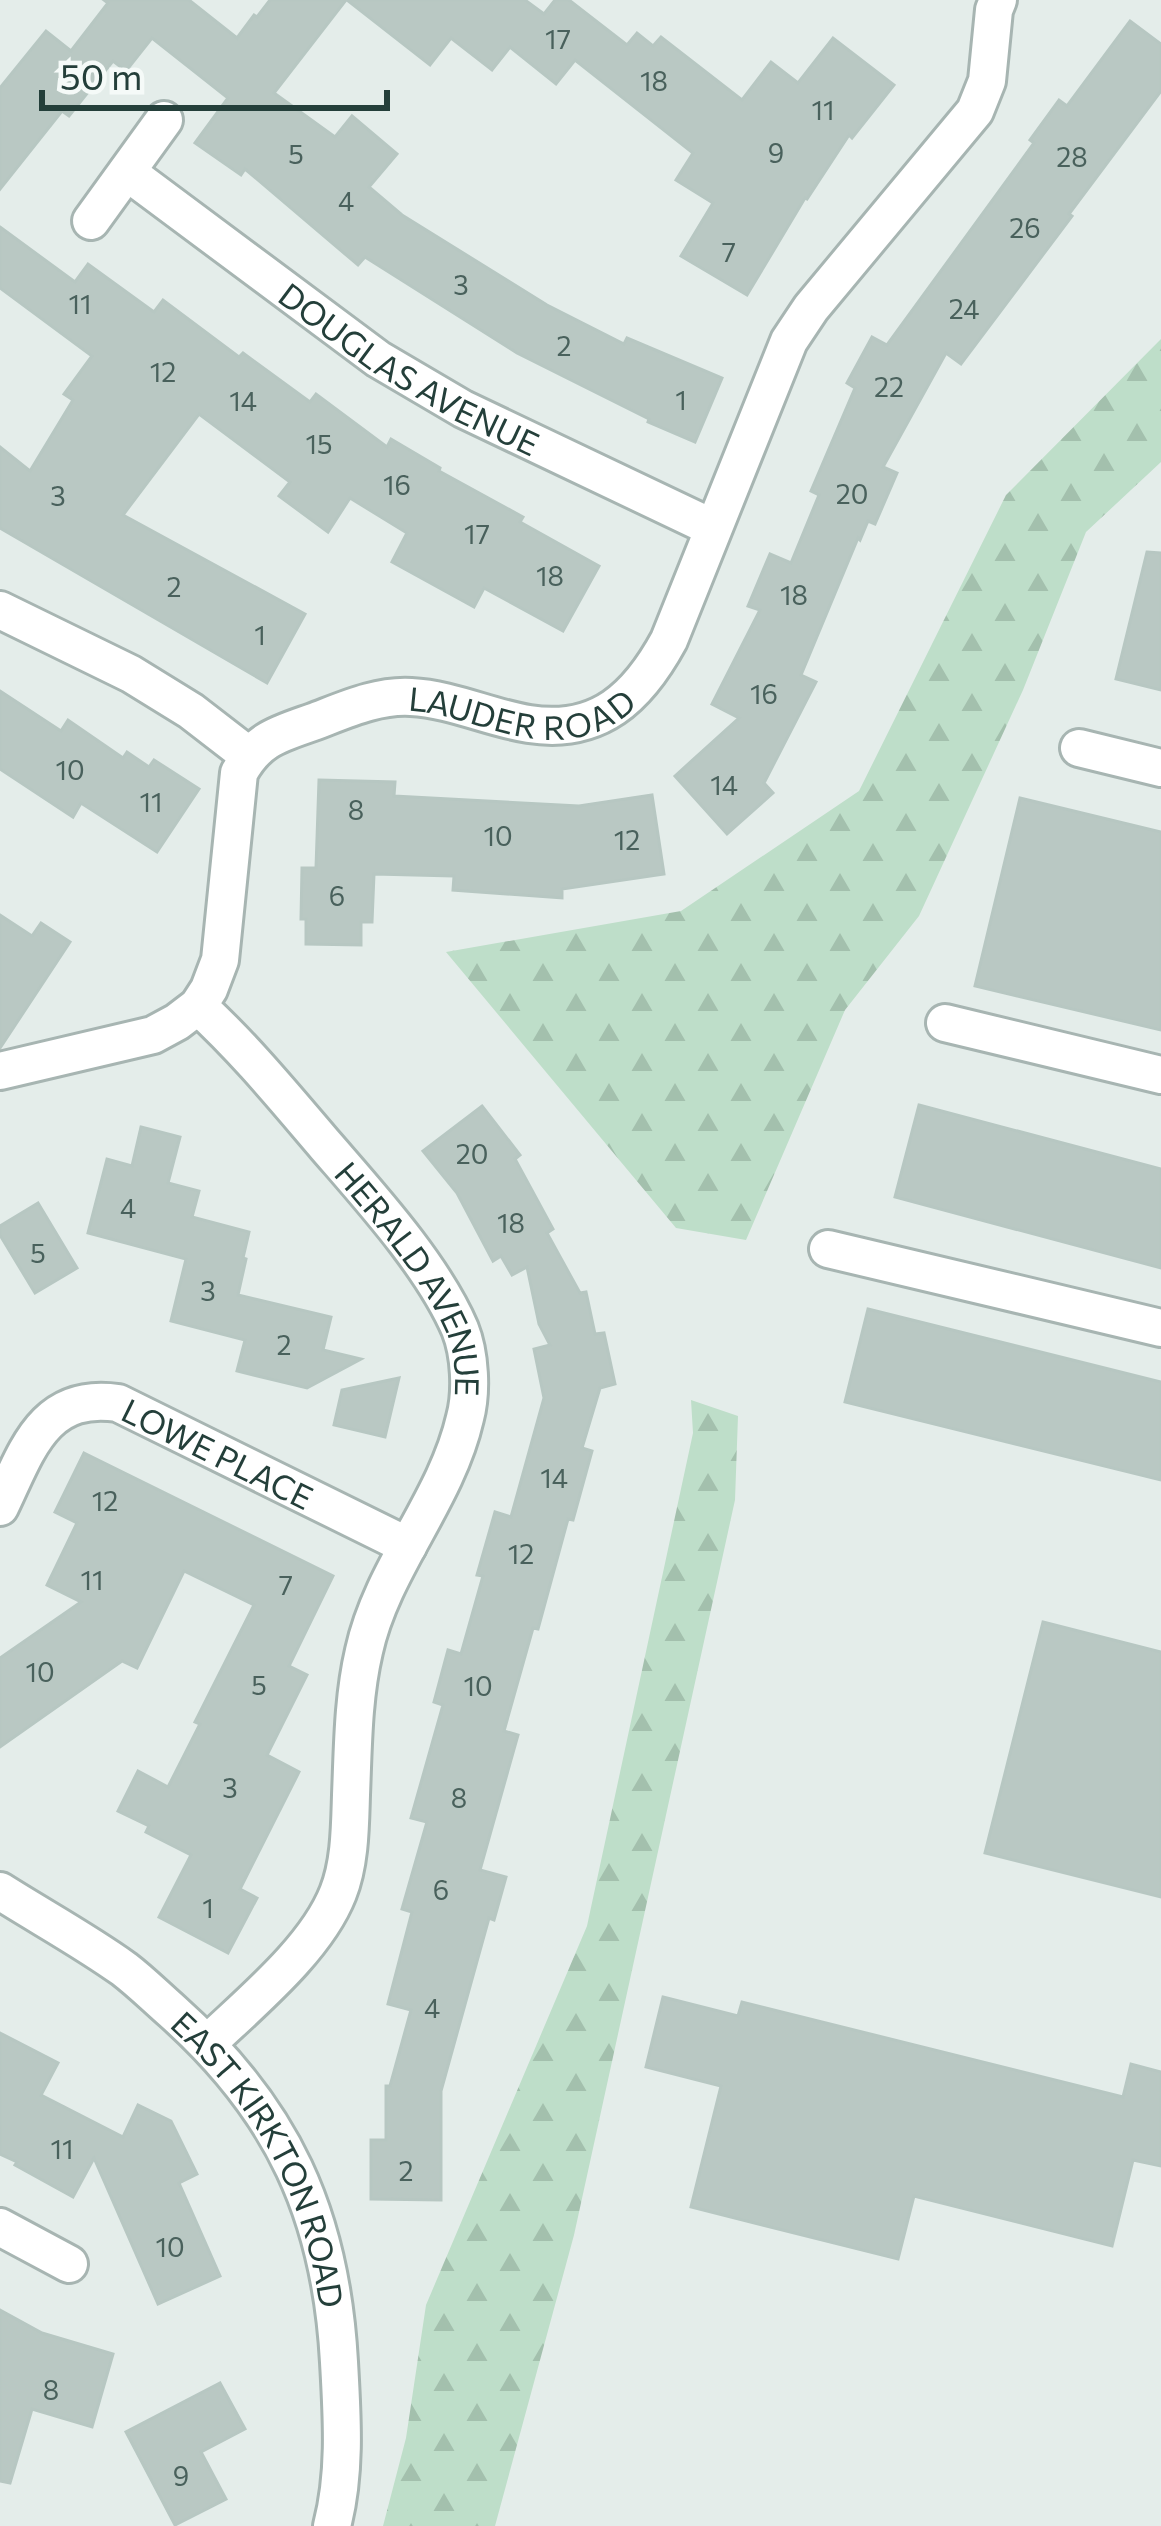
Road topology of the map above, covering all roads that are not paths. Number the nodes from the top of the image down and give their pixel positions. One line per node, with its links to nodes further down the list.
1 (985, 3): 5 (street, LAUDER ROAD)
2 (164, 120): 3 (street)
3 (127, 172): 4 (street); 5 (street, DOUGLAS AVENUE)
4 (91, 221)
5 (713, 528): 8 (street, LAUDER ROAD)
6 (0, 610): 8 (street)
7 (1079, 748): 9 (street)
8 (248, 755): 10 (street)
9 (1161, 768)
10 (198, 1006): 12 (street); 17 (street, HERALD AVENUE)
11 (945, 1024): 13 (street)
12 (0, 1071)
13 (1161, 1076)
14 (828, 1249): 15 (street)
15 (1161, 1328)
16 (0, 1507): 17 (street, LOWE PLACE)
17 (408, 1546): 19 (street, HERALD AVENUE)
18 (0, 1892): 19 (street, EAST KIRKTON ROAD)
19 (208, 2043): 22 (street, EAST KIRKTON ROAD)
20 (0, 2227): 21 (street)
21 (69, 2264)
22 (332, 2526)

